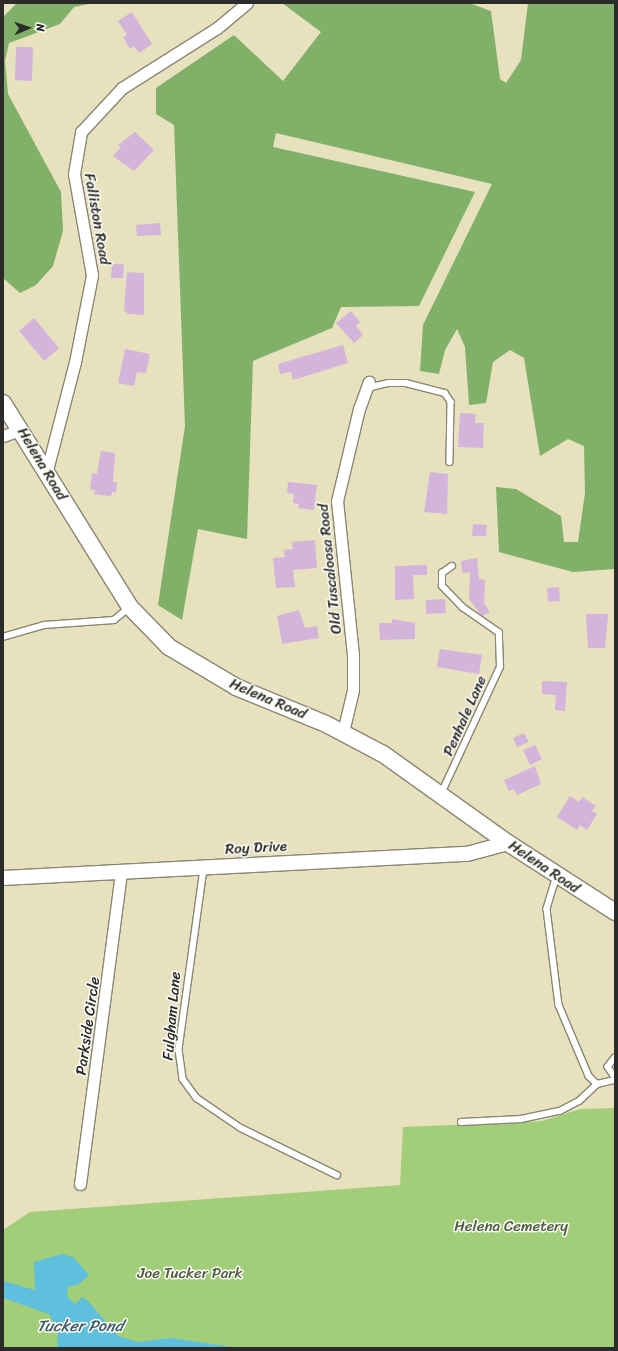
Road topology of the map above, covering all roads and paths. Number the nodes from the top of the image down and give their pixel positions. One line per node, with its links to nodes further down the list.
1 (247, 3): 7 (street, Falliston Road)
2 (368, 385): 6 (lane); 11 (street, Old Tuscaloosa Road)
3 (3, 403): 4 (main road, Helena Road)
4 (22, 429): 5 (street); 7 (main road, Helena Road)
5 (3, 436)
6 (450, 462)
7 (47, 470): 9 (main road, Helena Road)
8 (452, 566): 12 (lane, Penhale Lane)
9 (130, 607): 10 (lane); 11 (main road, Helena Road)
10 (3, 637)
11 (343, 732): 12 (main road, Helena Road)
12 (441, 794): 13 (main road, Helena Road)
13 (508, 843): 14 (street, Roy Drive); 16 (main road, Helena Road)
14 (204, 868): 15 (street, Roy Drive); 23 (lane, Fulgham Lane)
15 (121, 872): 17 (street, Roy Drive); 24 (street, Parkside Circle)
16 (557, 876): 18 (main road, Helena Road); 21 (lane)
17 (3, 878)
18 (615, 912)
19 (615, 1058): 20 (lane)
20 (615, 1078): 21 (lane)
21 (597, 1084): 22 (lane)
22 (461, 1122)
23 (336, 1175)
24 (80, 1184)

